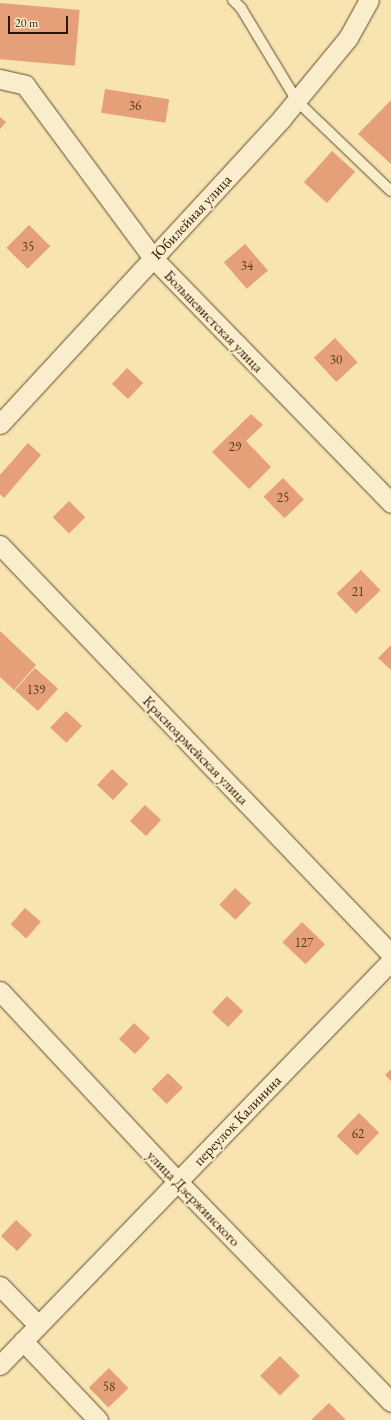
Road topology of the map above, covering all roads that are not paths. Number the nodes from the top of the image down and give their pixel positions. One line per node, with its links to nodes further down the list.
1 (233, 0): 4 (lane)
2 (369, 0): 4 (street, Юбилейная улица)
3 (0, 79): 6 (street, Большевистская улица)
4 (297, 101): 5 (lane); 6 (street, Юбилейная улица)
5 (391, 191)
6 (153, 258): 7 (street, Юбилейная улица); 8 (street, Большевистская улица)
7 (0, 424)
8 (391, 503)
9 (0, 545): 10 (street, Красноармейская улица)
10 (391, 954)
11 (391, 961): 13 (street, переулок Калинина)
12 (0, 991): 13 (street, улица Дзержинского)
13 (178, 1182): 15 (street, переулок Калинина); 18 (street, улица Дзержинского)
14 (0, 1286): 15 (street)
15 (38, 1325): 16 (street, переулок Калинина)
16 (23, 1341): 17 (street, переулок Калинина); 19 (street)
17 (0, 1366)
18 (391, 1402)
19 (98, 1420)

